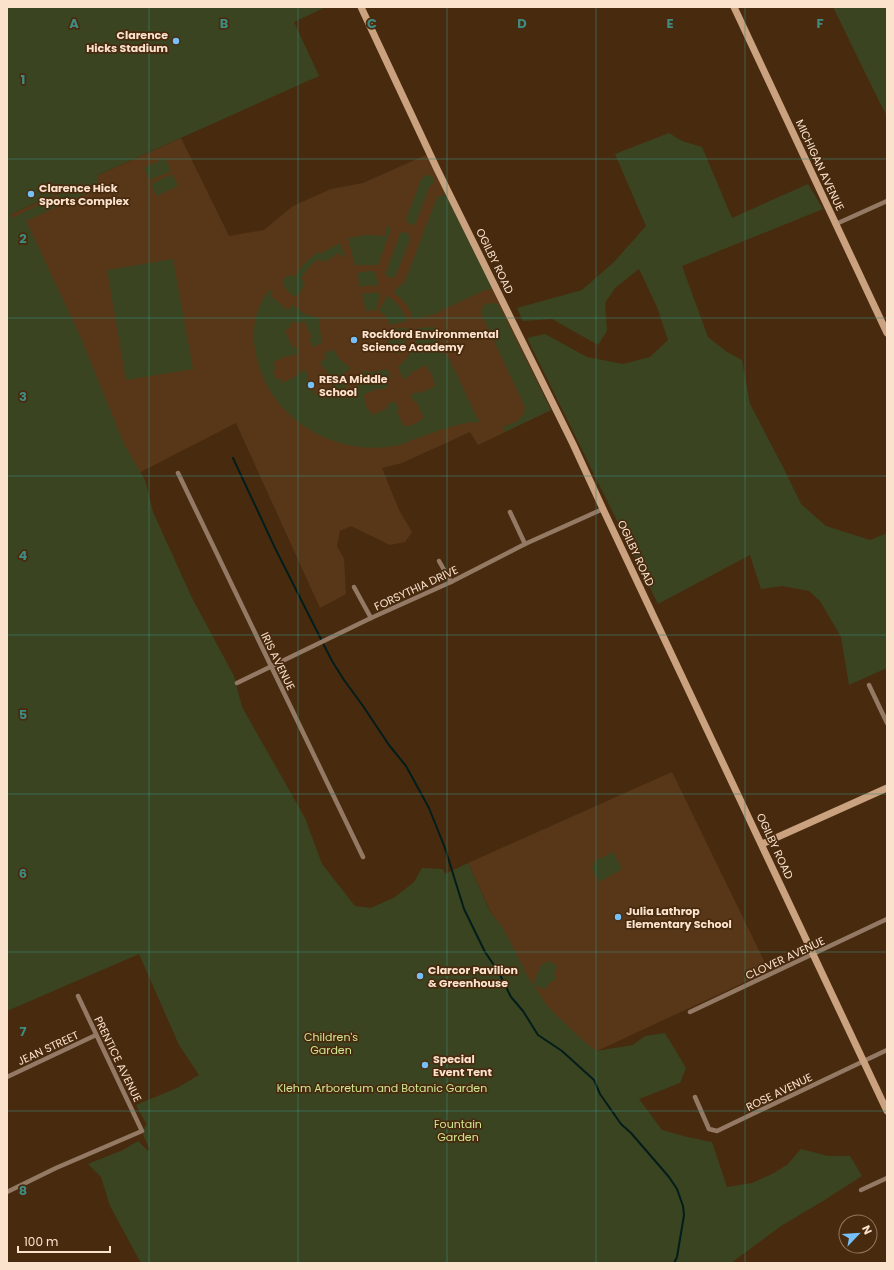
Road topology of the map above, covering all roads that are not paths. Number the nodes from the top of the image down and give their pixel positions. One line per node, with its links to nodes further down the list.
1 (361, 7): 7 (street, OGILBY ROAD)
2 (734, 7): 4 (street, MICHIGAN AVENUE)
3 (887, 201): 4 (street)
4 (836, 224): 5 (street, MICHIGAN AVENUE)
5 (887, 333)
6 (178, 473): 14 (street, IRIS AVENUE)
7 (603, 509): 9 (street, FORSYTHIA DRIVE); 19 (street, OGILBY ROAD)
8 (510, 512): 9 (street)
9 (525, 544): 11 (street, FORSYTHIA DRIVE)
10 (439, 561): 11 (street)
11 (451, 582): 13 (street, FORSYTHIA DRIVE)
12 (354, 587): 13 (street)
13 (371, 618): 14 (street, FORSYTHIA DRIVE)
14 (271, 667): 15 (street, FORSYTHIA DRIVE); 20 (street, IRIS AVENUE)
15 (237, 683)
16 (869, 685): 17 (street)
17 (887, 723)
18 (887, 788): 19 (street)
19 (762, 844): 22 (street, OGILBY ROAD)
20 (363, 857)
21 (887, 920): 22 (street, CLOVER AVENUE)
22 (813, 954): 24 (street, CLOVER AVENUE); 27 (street, OGILBY ROAD)
23 (78, 996): 25 (street, PRENTICE AVENUE)
24 (690, 1012)
25 (96, 1036): 28 (street, JEAN STREET); 33 (street, PRENTICE AVENUE)
26 (887, 1050): 27 (street, ROSE AVENUE)
27 (863, 1062): 29 (street, ROSE AVENUE); 30 (street, OGILBY ROAD)
28 (7, 1077)
29 (695, 1097)
30 (887, 1111)
31 (887, 1178): 32 (street)
32 (861, 1190)
33 (7, 1192)

